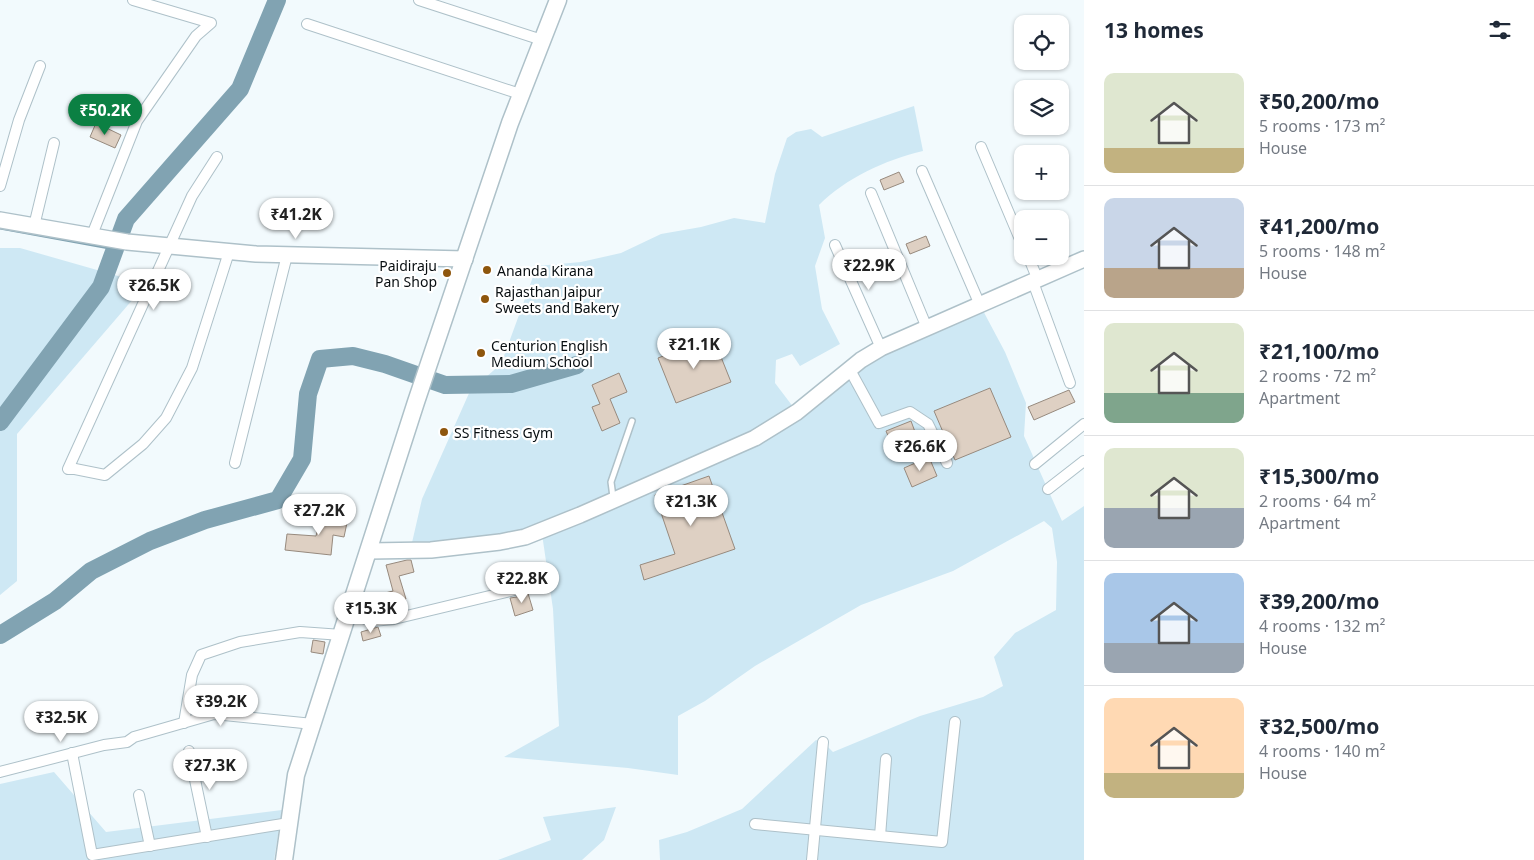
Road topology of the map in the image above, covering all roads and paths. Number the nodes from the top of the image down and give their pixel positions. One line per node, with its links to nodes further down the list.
1 (133, 0): 17 (street)
2 (419, 0): 5 (street)
3 (558, 0): 5 (main road)
4 (307, 24): 7 (street)
5 (542, 40): 7 (main road)
6 (40, 66): 12 (street)
7 (520, 94): 22 (main road)
8 (54, 143): 16 (street)
9 (982, 147): 15 (street)
10 (217, 156): 19 (street)
11 (922, 171): 26 (street)
12 (0, 186)
13 (871, 193): 27 (street)
14 (0, 220): 16 (street)
15 (1014, 225)
16 (34, 226): 17 (street)
17 (99, 237): 19 (street)
18 (835, 245): 28 (street)
19 (171, 246): 20 (street); 20 (street)
20 (229, 252): 21 (street)
21 (287, 254): 22 (street); 34 (street)
22 (465, 259): 39 (main road)
23 (1084, 259): 25 (street)
24 (1031, 265): 25 (street)
25 (1035, 281): 26 (street); 30 (street)
26 (980, 305): 27 (street)
27 (927, 328): 28 (street)
28 (881, 348): 29 (street)
29 (850, 370): 35 (street); 38 (street)
30 (1070, 383)
31 (632, 421): 38 (lane)
32 (1084, 424): 36 (street)
33 (1084, 461): 37 (street)
34 (234, 463)
35 (946, 463)
36 (1035, 464)
37 (1048, 490)
38 (614, 500): 39 (street)
39 (369, 551): 41 (main road)
40 (514, 590): 41 (street)
41 (349, 613): 42 (main road)
42 (342, 635): 44 (street); 45 (main road)
43 (955, 722): 55 (street)
44 (184, 723): 45 (street); 48 (street)
45 (313, 724): 52 (main road)
46 (822, 742): 54 (street)
47 (189, 751): 56 (street)
48 (72, 753): 50 (street); 57 (street)
49 (886, 759): 55 (street)
50 (0, 772)
51 (138, 794): 57 (street)
52 (289, 823): 56 (street); 58 (main road)
53 (755, 824): 54 (street)
54 (815, 829): 55 (street); 59 (street)
55 (880, 836)
56 (207, 837): 57 (street)
57 (150, 846)
58 (284, 860)
59 (812, 860)

